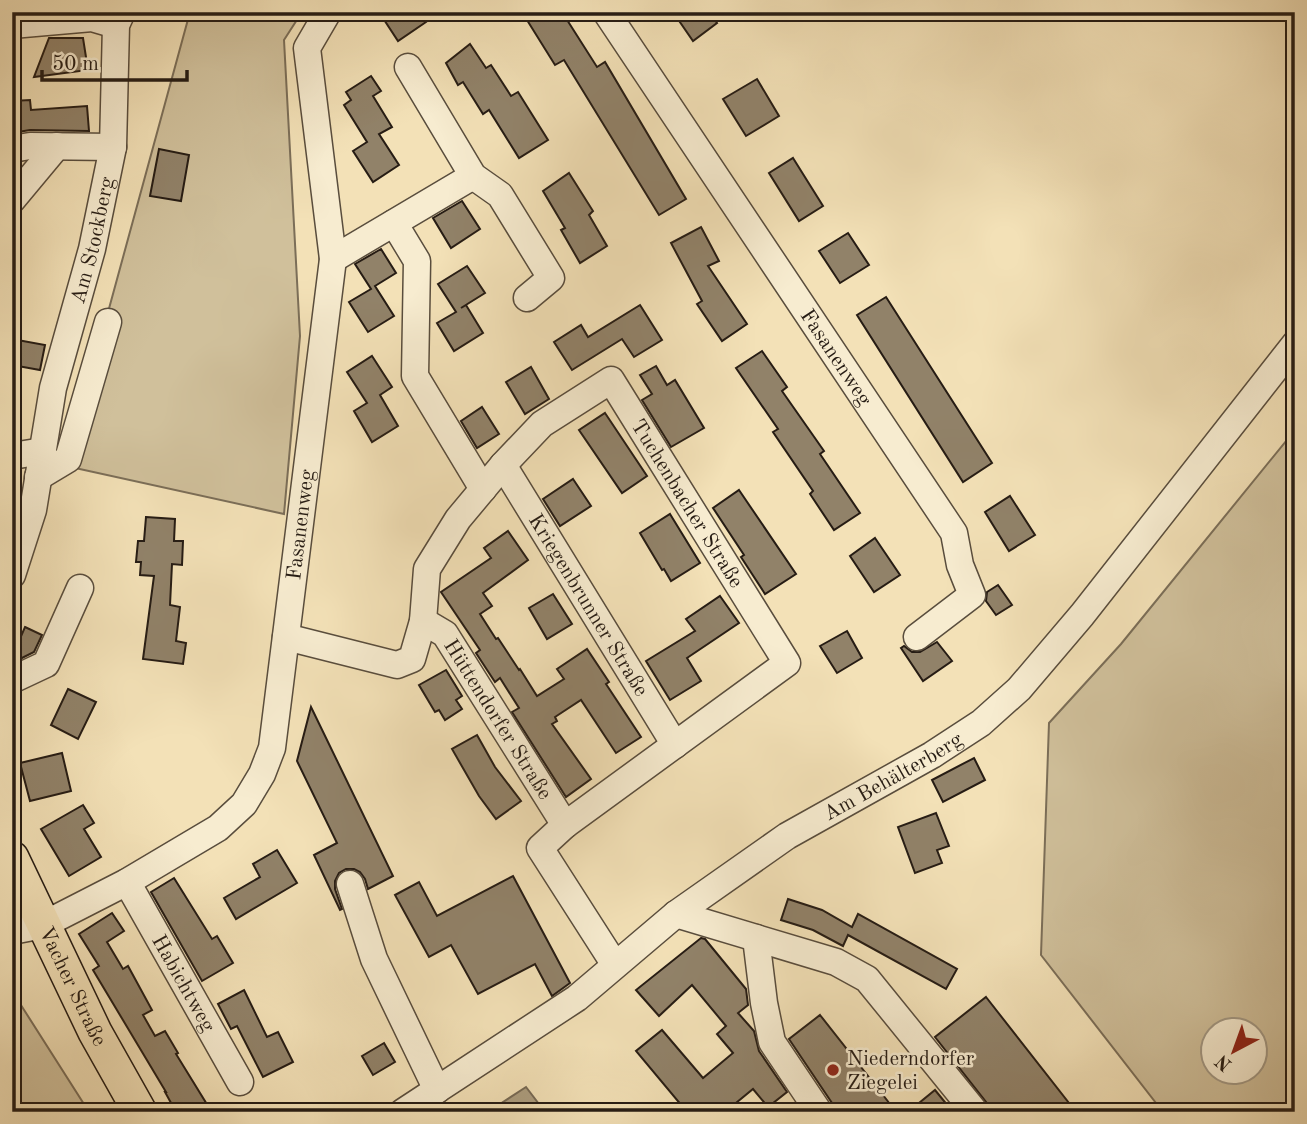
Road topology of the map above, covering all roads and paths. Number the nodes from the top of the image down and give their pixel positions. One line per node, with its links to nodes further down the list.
1 (606, 12): 24 (street, Fasanenweg)
2 (316, 17): 12 (street, Fasanenweg)
3 (119, 19): 4 (street, Am Stockberg); 7 (street, Am Stockberg)
4 (12, 25)
5 (408, 67): 9 (street)
6 (57, 146): 7 (street); 8 (street); 10 (street)
7 (113, 147): 16 (street, Am Stockberg)
8 (12, 149)
9 (473, 176): 11 (street); 13 (street)
10 (12, 200)
11 (394, 223): 12 (street); 20 (street)
12 (333, 259): 25 (street, Fasanenweg)
13 (527, 298)
14 (108, 322): 19 (street)
15 (1295, 344): 32 (street, Am Behälterberg)
16 (43, 451): 17 (street); 19 (street, Am Stockberg)
17 (12, 456)
18 (503, 465): 20 (street, Tuchenbacher Straße); 27 (street, Kriegenbrunner Straße); 27 (street, Tuchenbacher Straße)
19 (38, 477): 21 (street, Am Stockberg)
20 (483, 489): 23 (street, Tuchenbacher Straße)
21 (12, 575)
22 (80, 587): 26 (street)
23 (423, 621): 25 (street, Tuchenbacher Straße); 28 (street, Hüttendorfer Straße)
24 (917, 637)
25 (286, 638): 30 (street, Fasanenweg)
26 (12, 680)
27 (674, 745): 28 (street, Tuchenbacher Straße)
28 (565, 825): 35 (street, Tuchenbacher Straße)
29 (12, 858): 33 (main road, Vacher Straße)
30 (127, 882): 33 (street, Fasanenweg); 36 (street, Habichtweg)
31 (350, 884): 37 (street)
32 (676, 914): 34 (street); 35 (street, Am Behälterberg)
33 (28, 928): 38 (main road, Vacher Straße)
34 (756, 938): 40 (street); 41 (street)
35 (615, 965): 37 (street, Am Behälterberg)
36 (240, 1082)
37 (437, 1090): 39 (street, Am Behälterberg)
38 (140, 1112)
39 (402, 1112)
40 (819, 1112)
41 (975, 1112)

